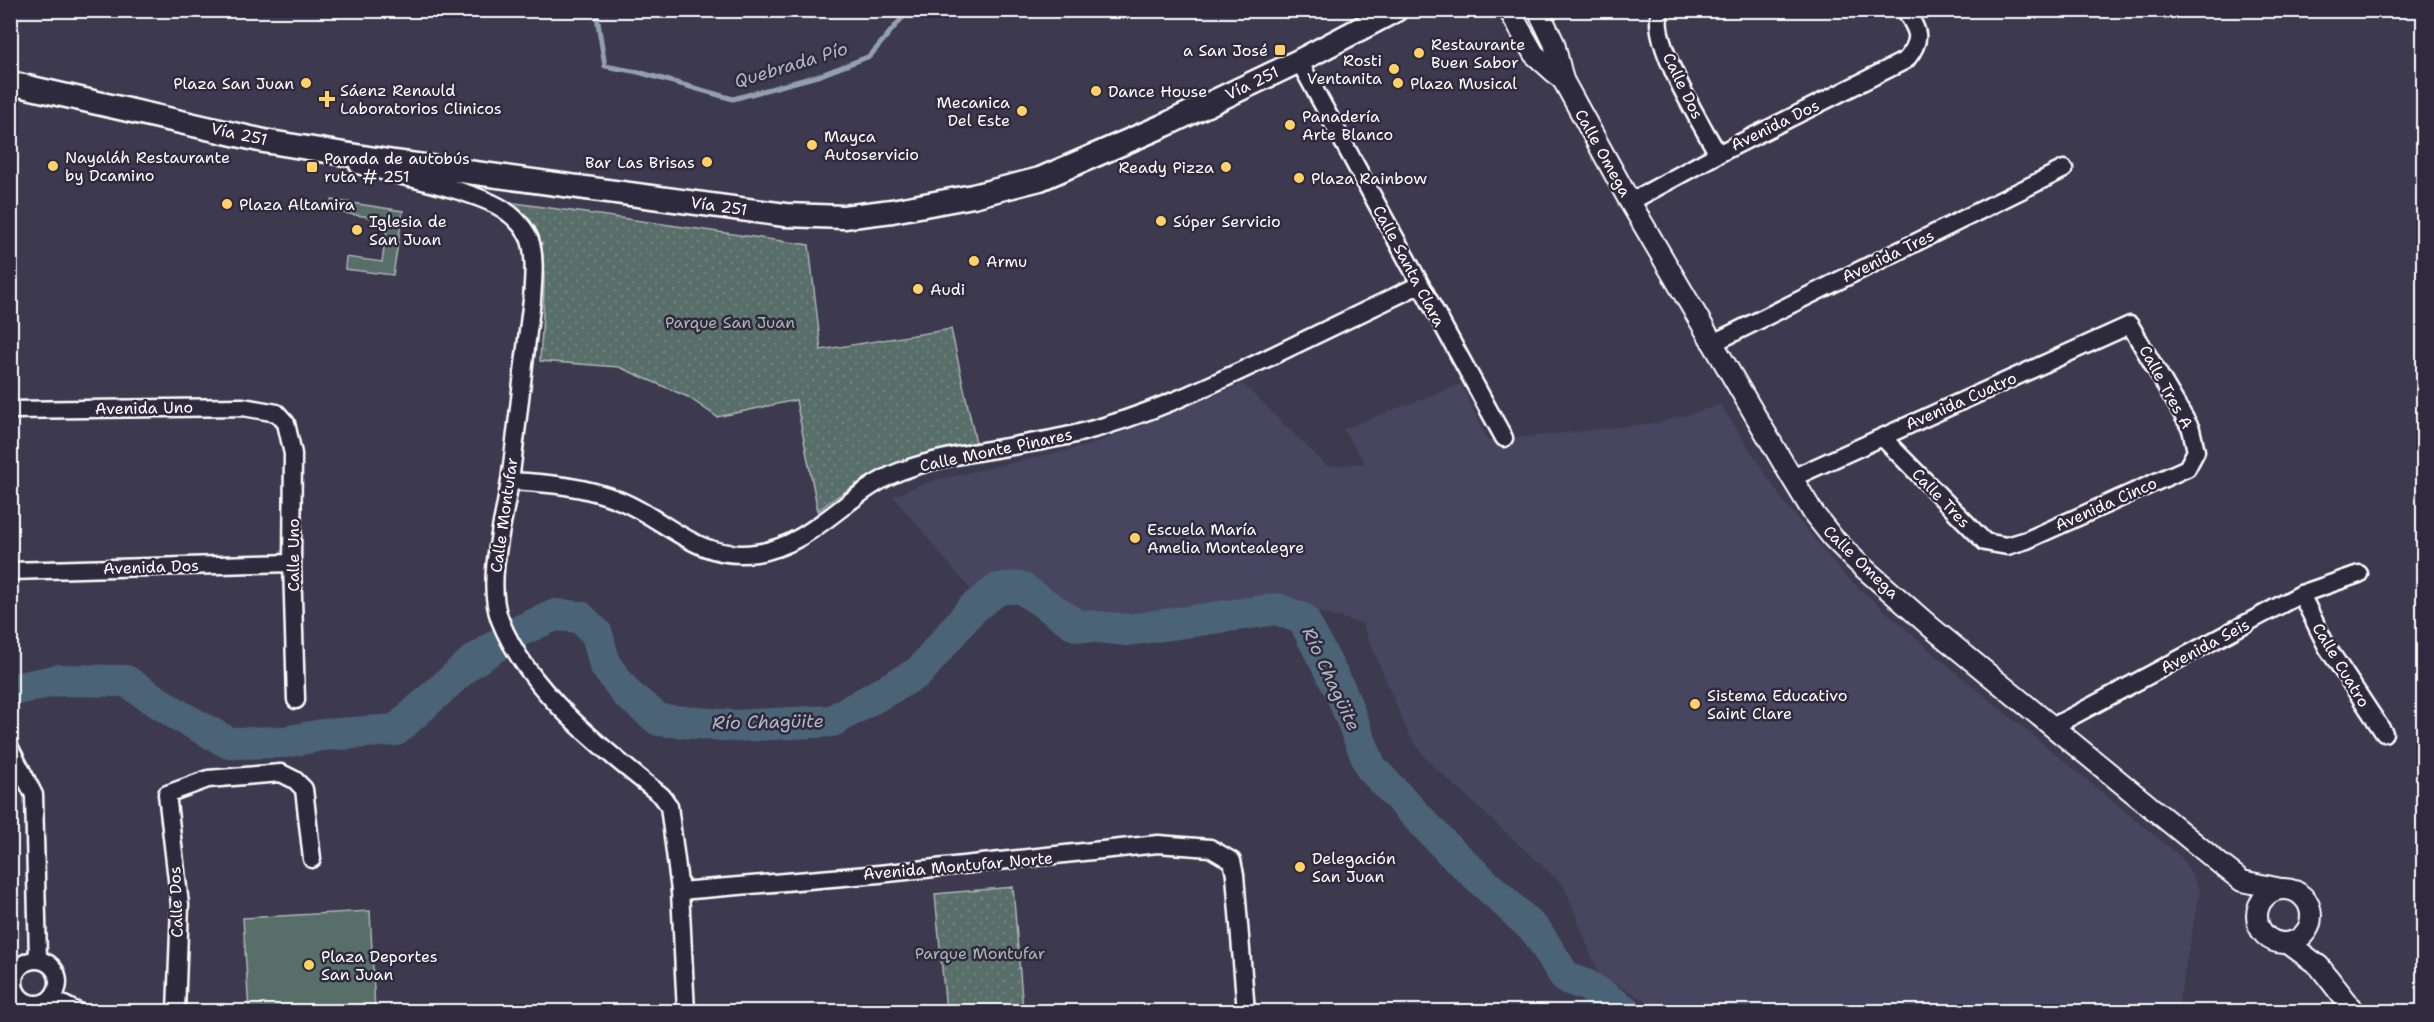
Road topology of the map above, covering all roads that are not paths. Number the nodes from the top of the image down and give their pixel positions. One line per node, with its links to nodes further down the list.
1 (1396, 10): 6 (main road, Vía 251)
2 (1509, 10): 7 (street, Calle Omega)
3 (1538, 10): 7 (street, Calle Omega)
4 (1905, 10): 10 (street, Avenida Dos)
5 (1659, 13): 10 (street, Calle Dos)
6 (1299, 61): 9 (main road, Vía 251); 13 (street, Calle Santa Clara)
7 (1563, 80): 12 (street, Calle Omega)
8 (10, 84): 9 (main road, Vía 251)
9 (264, 141): 22 (street, Calle Montufar)
10 (1718, 154): 12 (street, Avenida Dos)
11 (2064, 169): 15 (street, Avenida Tres)
12 (1630, 202): 15 (street, Calle Omega)
13 (1419, 285): 19 (street, Calle Santa Clara); 22 (street, Calle Monte Pinares)
14 (2130, 325): 18 (street, Avenida Cuatro); 20 (street, Calle Tres A)
15 (1713, 343): 21 (street, Calle Omega)
16 (10, 410): 17 (street, Avenida Uno)
17 (277, 413): 24 (street, Calle Uno)
18 (1882, 437): 21 (street, Avenida Cuatro); 23 (street, Calle Tres)
19 (1504, 438)
20 (2196, 451): 23 (street, Avenida Cinco)
21 (1792, 478): 29 (street, Calle Omega)
22 (510, 481): 35 (street, Calle Montufar)
23 (2007, 546)
24 (292, 563): 25 (street, Avenida Dos); 28 (street, Calle Uno)
25 (10, 571)
26 (2359, 574): 27 (street, Avenida Seis)
27 (2301, 594): 29 (street, Avenida Seis); 30 (street, Calle Cuatro)
28 (296, 700)
29 (2054, 726): 33 (street, Calle Omega)
30 (2384, 733)
31 (10, 748): 39 (street)
32 (312, 859): 44 (street, Calle Dos)
33 (2242, 881): 34 (street, Calle Omega); 36 (street, Calle Omega)
34 (2281, 889): 36 (street); 37 (street)
35 (680, 891): 45 (street, Calle Montufar); 46 (street, Avenida Montufar Norte)
36 (2258, 911): 38 (street)
37 (2309, 926): 38 (street); 40 (street)
38 (2288, 943): 40 (street)
39 (38, 959): 41 (street); 42 (street)
40 (2319, 966): 47 (street)
41 (12, 980): 42 (street)
42 (52, 999): 43 (street)
43 (78, 1011)
44 (176, 1011)
45 (686, 1011)
46 (1246, 1011)
47 (2355, 1011)

